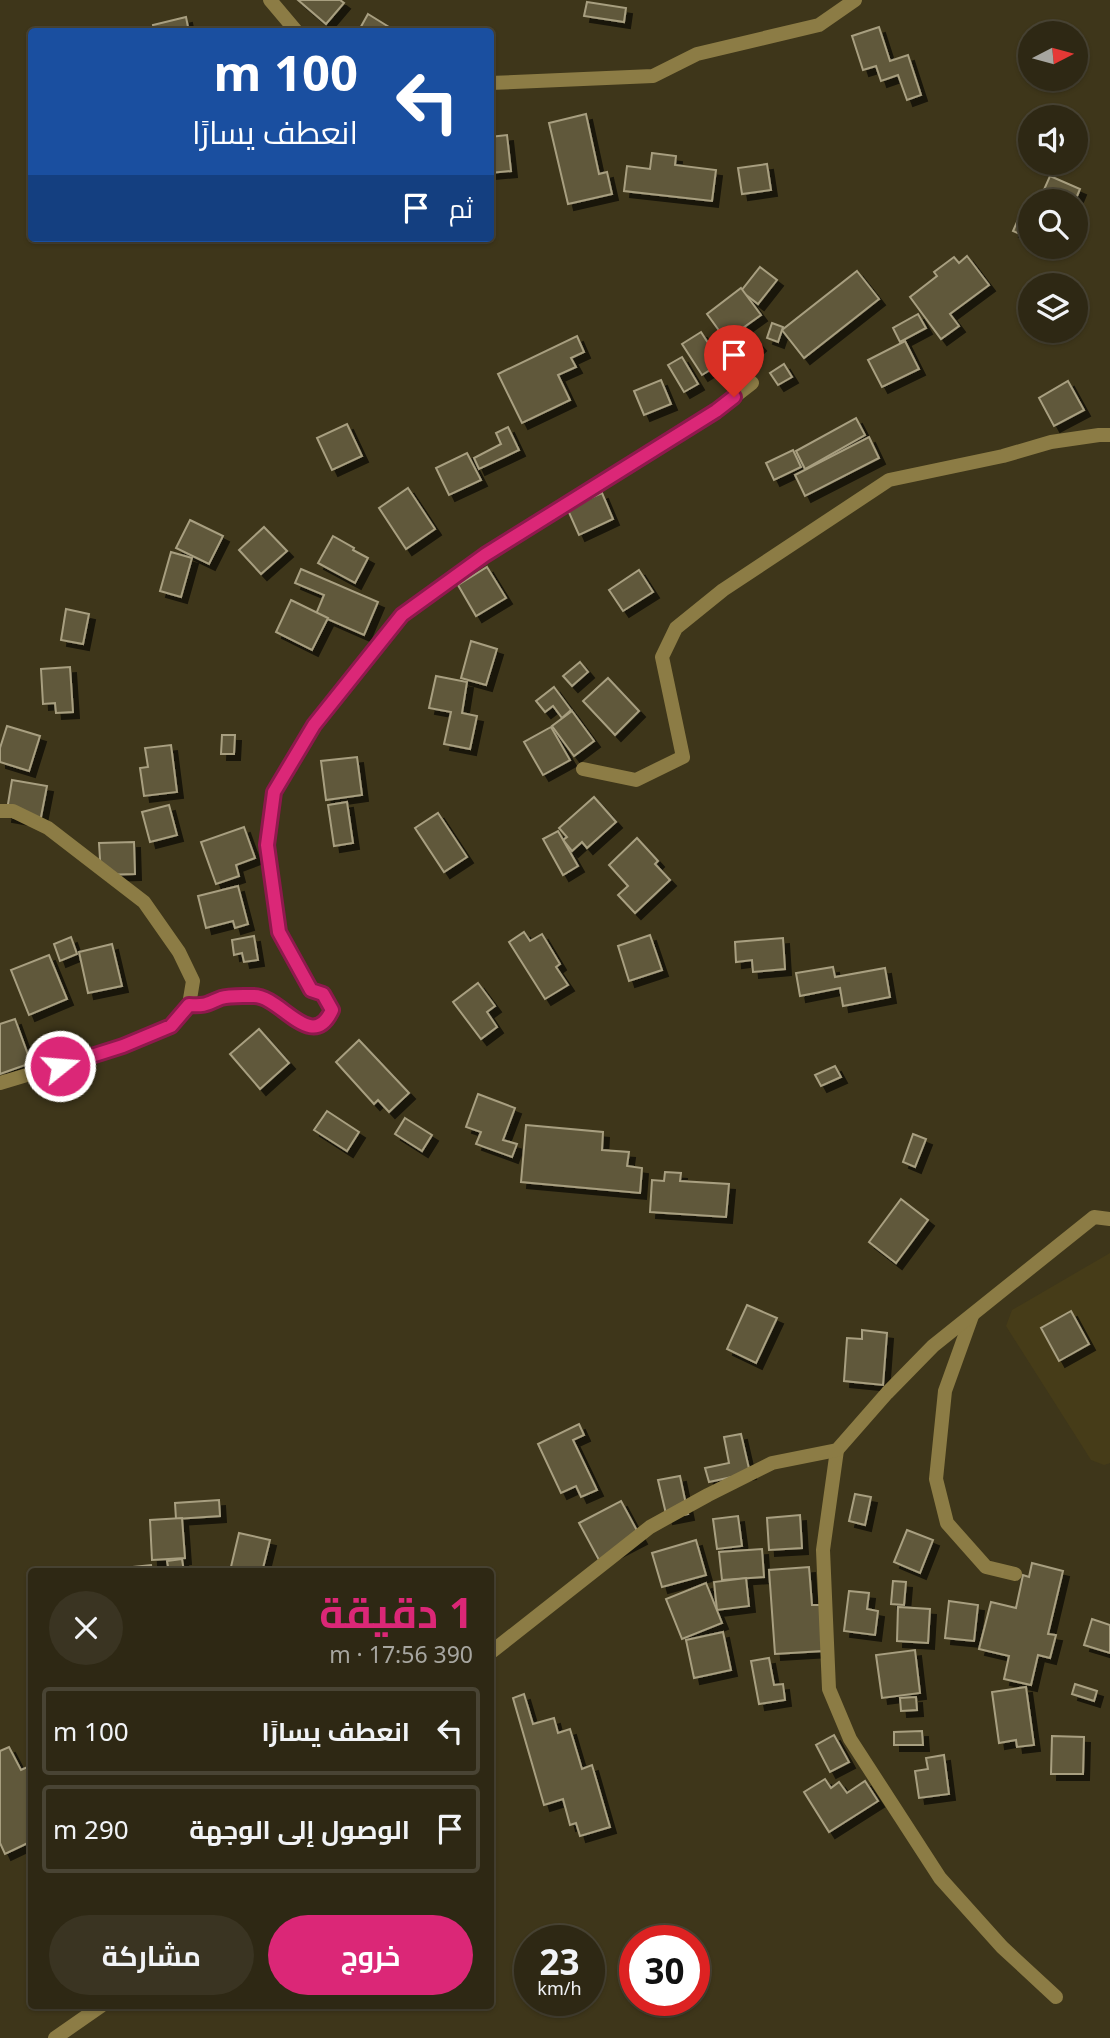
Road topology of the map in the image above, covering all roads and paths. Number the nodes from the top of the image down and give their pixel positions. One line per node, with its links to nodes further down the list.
1 (270, 0): 3 (street)
2 (855, 0): 4 (street)
3 (294, 28)
4 (494, 83)
5 (752, 383): 9 (street)
6 (1110, 435): 7 (street)
7 (583, 769)
8 (0, 811): 9 (street)
9 (189, 1005): 10 (street)
10 (0, 1083)
11 (1110, 1209): 12 (street)
12 (1094, 1217): 13 (street); 14 (street)
13 (1110, 1219)
14 (972, 1314): 15 (street); 16 (street)
15 (837, 1450): 17 (street); 18 (street)
16 (1014, 1574)
17 (494, 1650)
18 (1056, 1997)
19 (97, 2009): 20 (street)
20 (55, 2038)

